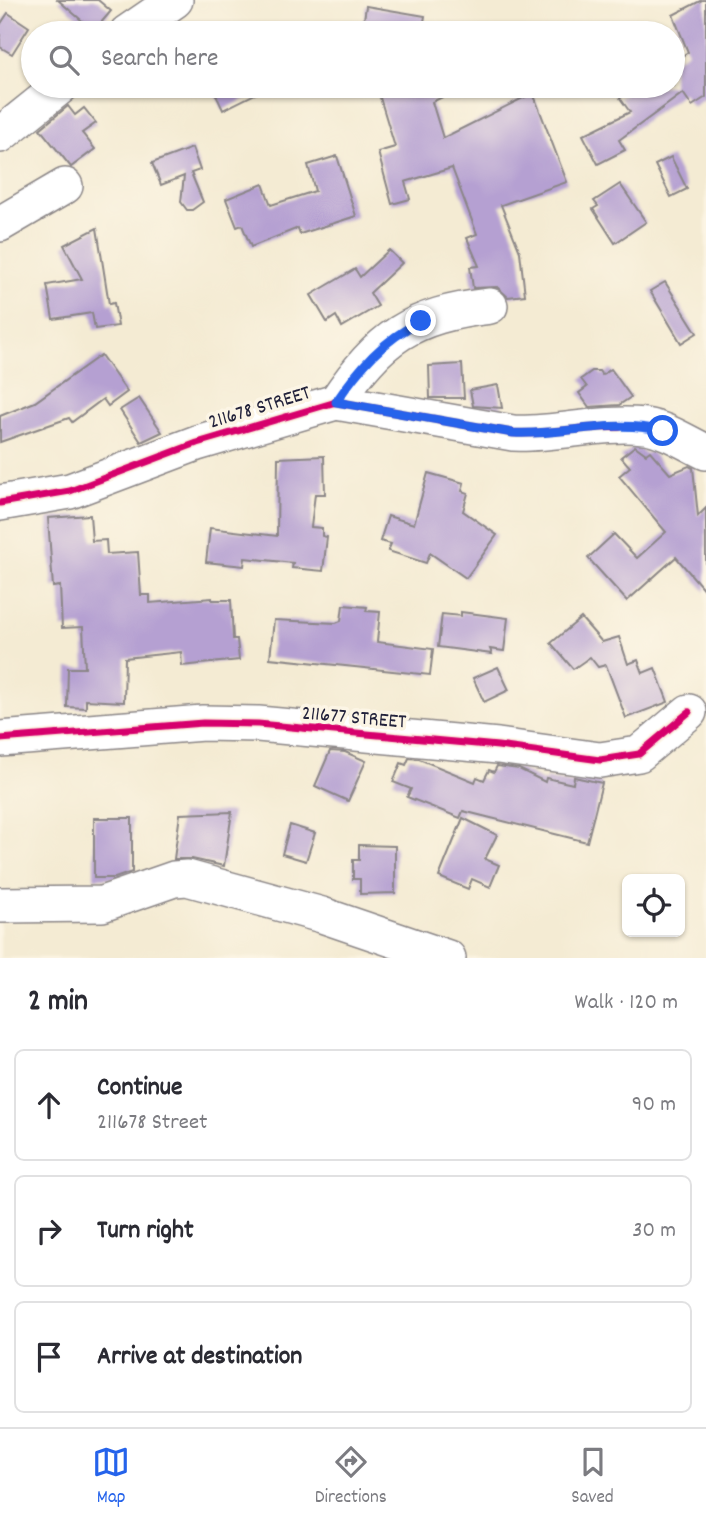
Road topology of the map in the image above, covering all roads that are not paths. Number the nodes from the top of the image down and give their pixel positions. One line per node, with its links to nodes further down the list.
1 (176, 0): 2 (street)
2 (145, 21)
3 (46, 98): 4 (street)
4 (0, 135)
5 (65, 186): 6 (street)
6 (0, 223)
7 (490, 306): 8 (street)
8 (336, 402): 9 (street, 211678 STREET); 10 (street, 211678 STREET)
9 (706, 452)
10 (0, 503)
11 (689, 712): 12 (street, 211677 STREET)
12 (0, 739)
13 (0, 905): 14 (street)
14 (448, 958)

